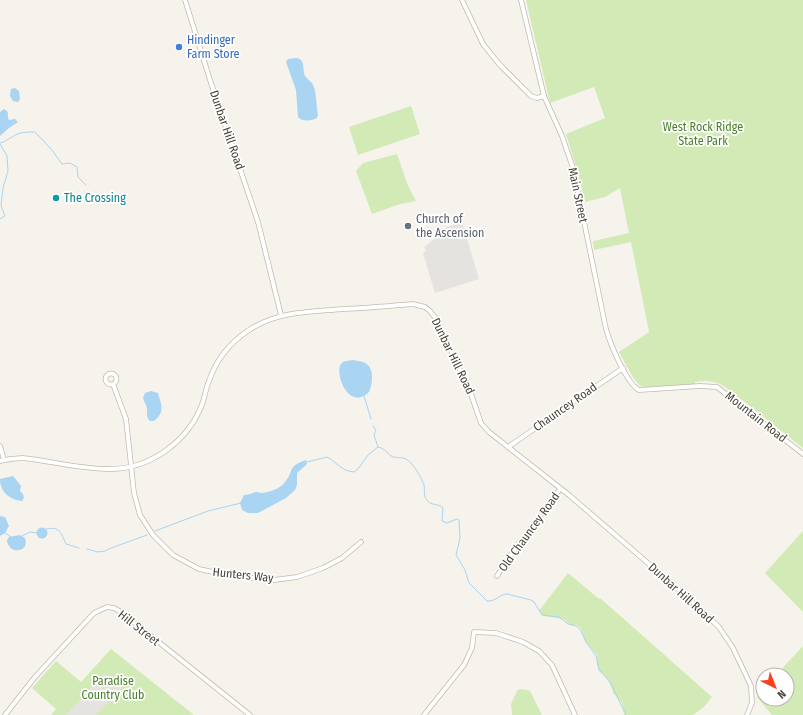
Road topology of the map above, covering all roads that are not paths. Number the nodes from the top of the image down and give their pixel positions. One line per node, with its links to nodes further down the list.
1 (185, 0): 5 (street, Dunbar Hill Road)
2 (462, 0): 4 (street)
3 (521, 0): 4 (street, Main Street)
4 (544, 96): 6 (street, Main Street)
5 (281, 316): 10 (street, Dunbar Hill Road); 13 (street)
6 (623, 368): 8 (street, Main Street); 10 (street, Chauncey Road)
7 (113, 384): 13 (street, Hunters Way)
8 (636, 388): 11 (street, Mountain Road)
9 (0, 446): 12 (street)
10 (508, 447): 14 (street, Dunbar Hill Road)
11 (803, 454)
12 (2, 461): 13 (street)
13 (131, 466): 15 (street, Hunters Way)
14 (560, 489): 16 (street, Old Chauncey Road); 21 (street, Dunbar Hill Road)
15 (361, 542)
16 (497, 576)
17 (5, 715): 18 (street, Hill Street)
18 (250, 715)
19 (424, 715): 20 (street)
20 (575, 715)
21 (747, 715)

